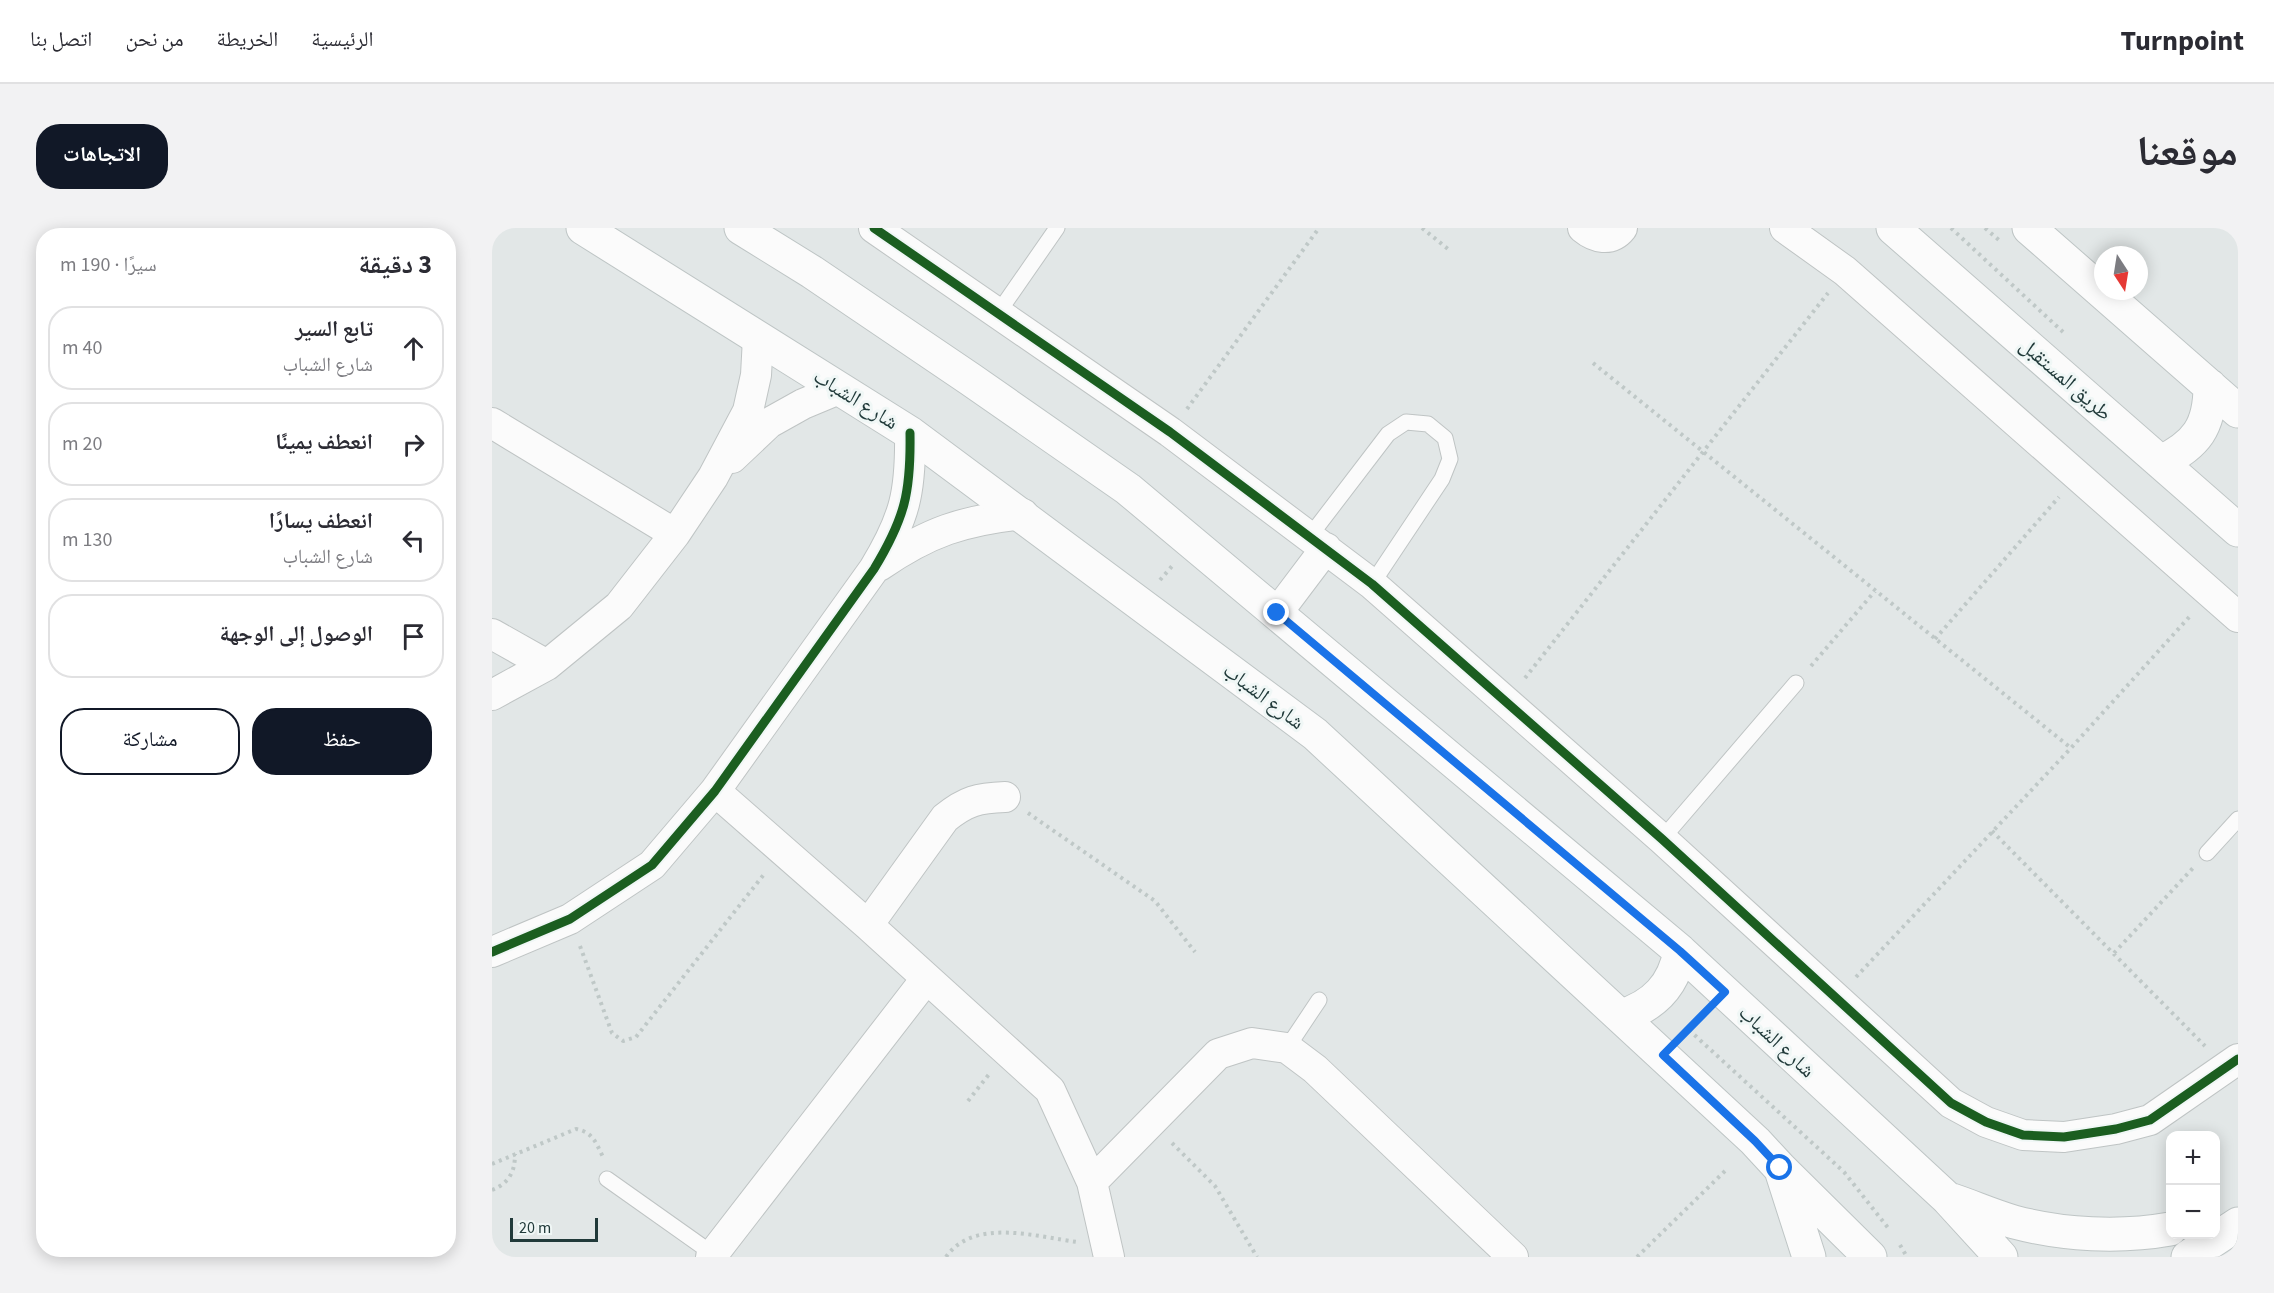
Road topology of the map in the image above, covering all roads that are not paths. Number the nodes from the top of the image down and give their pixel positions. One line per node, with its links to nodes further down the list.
1 (583, 228): 11 (street, شارع الشباب)
2 (741, 228): 25 (street, شارع الشباب)
3 (874, 228): 10 (street)
4 (1057, 228): 10 (lane)
5 (1583, 228): 6 (street)
6 (1622, 228)
7 (1785, 228): 26 (street)
8 (1893, 228): 17 (street, طريق المستقبل)
9 (2016, 236): 12 (street)
10 (998, 313): 22 (street)
11 (758, 338): 13 (street, شارع الشباب); 18 (street)
12 (2210, 386): 14 (street); 17 (street)
13 (839, 389): 16 (street, شارع الشباب); 18 (street)
14 (2238, 411)
15 (492, 423): 21 (street)
16 (910, 433): 19 (street, شارع الشباب); 23 (street)
17 (2161, 462): 20 (street, طريق المستقبل)
18 (713, 477): 21 (street)
19 (1023, 514): 23 (street); 41 (street, شارع الشباب)
20 (2238, 530)
21 (675, 534): 28 (street)
22 (1318, 542): 24 (street); 24 (lane); 25 (street)
23 (874, 569): 31 (street)
24 (1372, 585): 34 (street)
25 (1277, 613): 37 (street, شارع الشباب)
26 (2238, 617)
27 (492, 634): 28 (street)
28 (547, 665): 30 (street)
29 (1796, 683): 34 (lane)
30 (492, 695)
31 (715, 791): 36 (street); 38 (street)
32 (1005, 797): 36 (street)
33 (2238, 819): 35 (lane)
34 (1662, 839): 43 (street)
35 (2207, 853)
36 (868, 925): 39 (street)
37 (1680, 951): 41 (street); 47 (street, شارع الشباب)
38 (492, 952)
39 (926, 979): 46 (street); 53 (street)
40 (1319, 1000): 42 (lane)
41 (1621, 1016): 44 (street, شارع الشباب)
42 (1287, 1048): 46 (street); 54 (street)
43 (2232, 1063)
44 (1780, 1168): 55 (street); 56 (street, شارع الشباب)
45 (612, 1182): 53 (lane)
46 (1092, 1182): 52 (street)
47 (1948, 1199): 51 (street); 57 (street, شارع الشباب)
48 (2238, 1216): 49 (street)
49 (2220, 1220)
50 (2238, 1224): 58 (street)
51 (2166, 1230)
52 (1108, 1252)
53 (712, 1256)
54 (1513, 1257)
55 (1809, 1257)
56 (1870, 1257)
57 (2001, 1257)
58 (2188, 1257)

